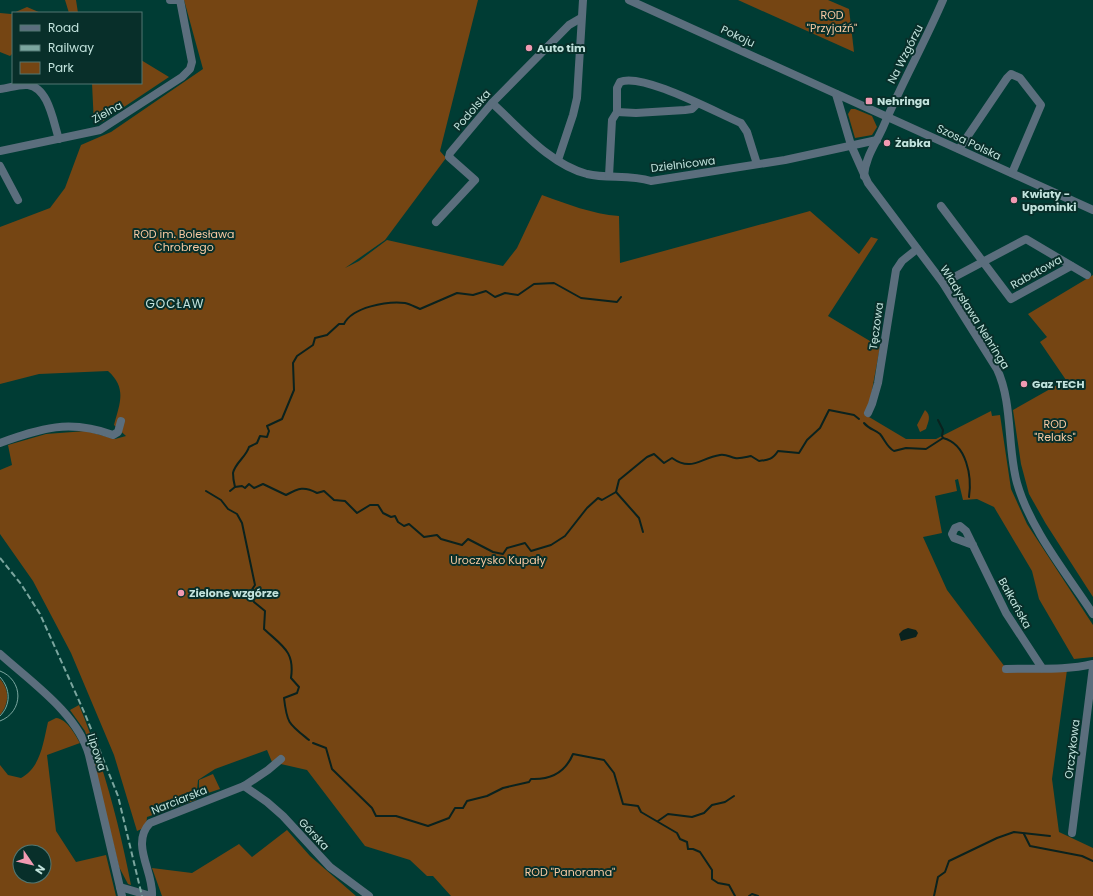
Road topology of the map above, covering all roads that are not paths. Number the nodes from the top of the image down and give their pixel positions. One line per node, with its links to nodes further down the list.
1 (170, 0): 2 (street)
2 (180, 0): 13 (street, Zielna)
3 (583, 0): 6 (street)
4 (629, 0): 8 (street, Pokoju)
5 (943, 0): 12 (street, Na Wzgórzu)
6 (581, 18): 9 (street, Podolska); 18 (street)
7 (0, 89): 13 (street)
8 (836, 94): 12 (street, Szosa Polska); 15 (street, Władysława Nehringa)
9 (492, 103): 18 (street, Dzielnicowa); 29 (street, Podolska)
10 (698, 104): 11 (street); 11 (street); 20 (street)
11 (617, 112): 24 (street)
12 (887, 117): 14 (street); 16 (street, Szosa Polska)
13 (59, 139): 17 (street, Zielna)
14 (877, 140): 15 (street); 19 (street)
15 (851, 145): 20 (street, Dzielnicowa); 21 (street, Władysława Nehringa)
16 (959, 149): 23 (street, Szosa Polska); 23 (street)
17 (0, 151)
18 (558, 160): 24 (street, Dzielnicowa)
19 (867, 160): 21 (street); 25 (street)
20 (757, 164): 24 (street, Dzielnicowa)
21 (858, 164): 25 (street, Władysława Nehringa)
22 (0, 166): 26 (street)
23 (1012, 174): 28 (street, Szosa Polska)
24 (609, 176)
25 (864, 176): 30 (street, Władysława Nehringa)
26 (18, 200)
27 (941, 206): 31 (street)
28 (1093, 210)
29 (436, 222)
30 (917, 249): 34 (street, Władysława Nehringa); 35 (street, Tęczowa)
31 (982, 261): 32 (street, Rabatowa); 32 (street, Rabatowa); 34 (street)
32 (1071, 266): 33 (street, Rabatowa)
33 (1087, 275)
34 (942, 283): 39 (street, Władysława Nehringa)
35 (868, 413)
36 (121, 421): 37 (street)
37 (0, 443)
38 (973, 545): 43 (street, Bałkańska)
39 (1093, 614)
40 (0, 654): 48 (street, Lipowa)
41 (1093, 664): 43 (street)
42 (1093, 667): 47 (street, Orczykowa)
43 (1042, 668): 44 (street)
44 (1006, 669)
45 (281, 759): 46 (street, Narciarska)
46 (244, 786): 50 (street, Narciarska); 51 (street, Górska)
47 (1072, 833)
48 (120, 887): 49 (street, Lipowa); 50 (street)
49 (122, 896)
50 (151, 896)
51 (369, 896)

